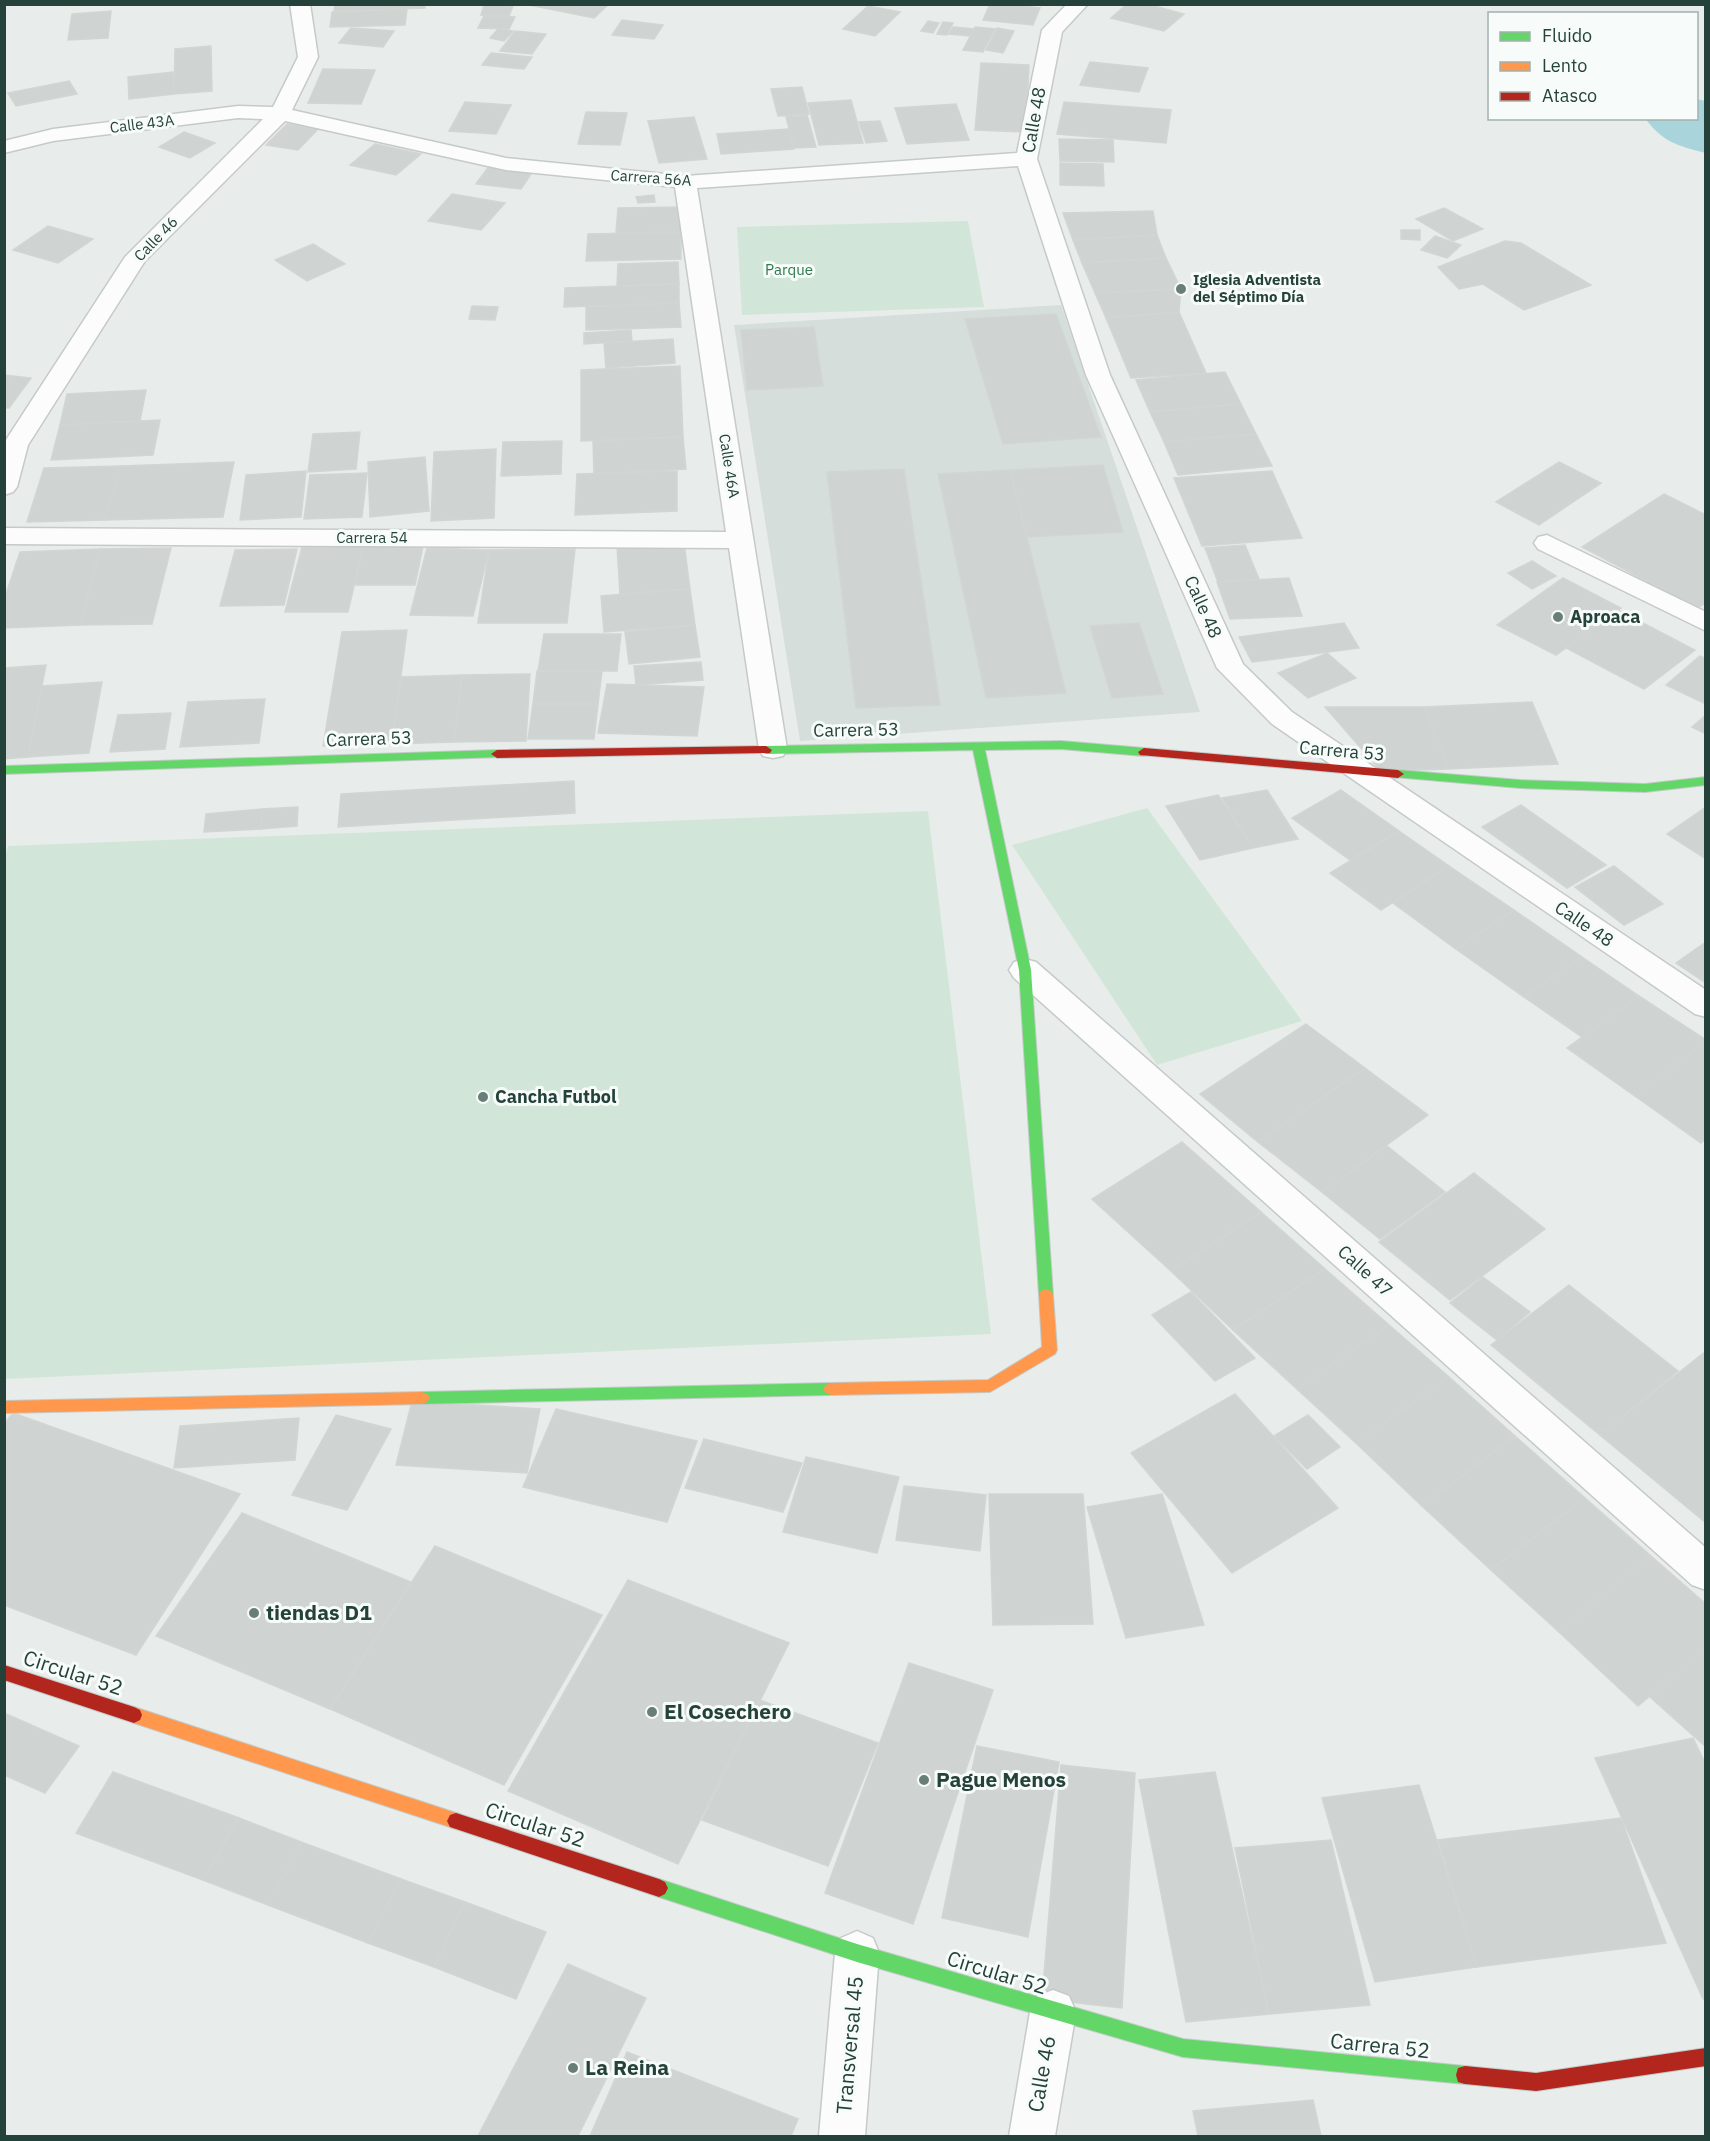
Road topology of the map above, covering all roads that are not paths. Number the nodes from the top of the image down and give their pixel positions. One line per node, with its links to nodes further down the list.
1 (300, 4): 3 (street, Calle 46)
2 (1079, 4): 5 (street, Calle 48)
3 (280, 114): 4 (street, Calle 43A); 6 (street, Carrera 56A); 7 (street, Calle 46)
4 (4, 147)
5 (1026, 159): 6 (street, Carrera 56A); 16 (street, Calle 48)
6 (685, 182): 10 (street, Calle 46A)
7 (10, 443): 8 (street, Calle 46)
8 (4, 487)
9 (4, 536): 10 (street, Carrera 54)
10 (740, 540): 14 (street, Calle 46A)
11 (1547, 543): 12 (street)
12 (1706, 623)
13 (978, 746): 14 (street, Carrera 53); 16 (street, Carrera 53); 18 (street)
14 (773, 749): 15 (street, Carrera 53)
15 (4, 770)
16 (1357, 770): 17 (street, Carrera 53); 19 (street, Calle 48)
17 (1706, 781)
18 (1025, 970): 20 (street); 21 (street, Calle 47)
19 (1706, 1006)
20 (4, 1407)
21 (1706, 1573)
22 (4, 1672): 23 (street, Circular 52)
23 (857, 1953): 24 (street, Circular 52); 26 (street, Transversal 45)
24 (1053, 2012): 25 (street, Carrera 52); 27 (street, Calle 46)
25 (1706, 2057)
26 (842, 2136)
27 (1032, 2136)

